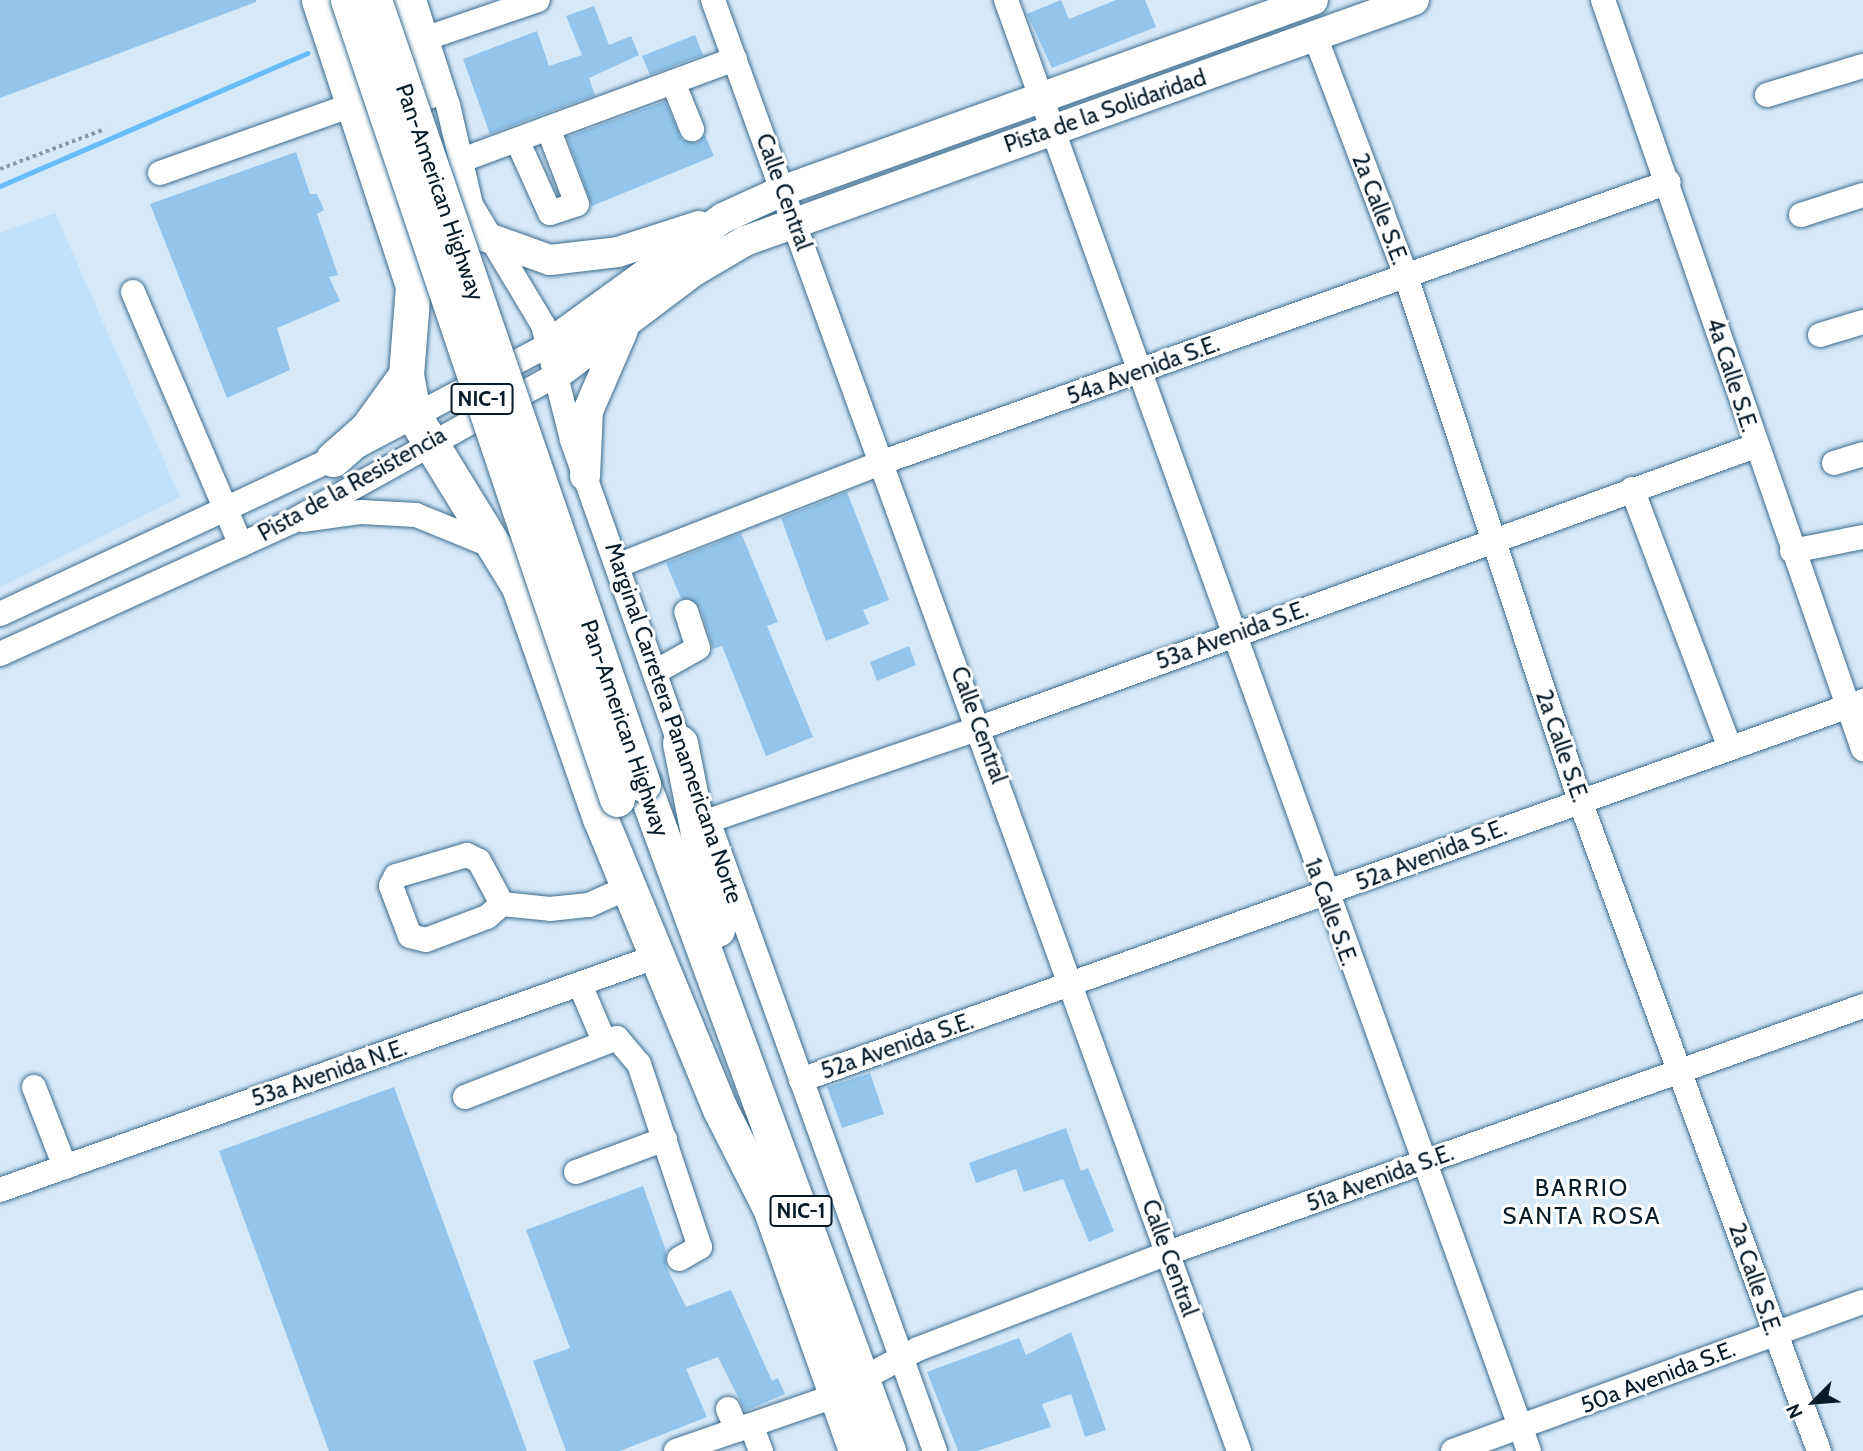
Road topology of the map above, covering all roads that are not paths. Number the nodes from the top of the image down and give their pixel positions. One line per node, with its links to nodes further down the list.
1 (319, 0): 19 (highway)
2 (348, 0): 69 (highway, Pan-American Highway / NIC-1, bridge)
3 (374, 0): 69 (highway, Pan-American Highway / NIC-1, bridge)
4 (394, 0): 29 (street)
5 (414, 0): 13 (street, Marginal Carretera Panamericana Norte)
6 (538, 0): 13 (street)
7 (713, 0): 14 (street, Calle Central)
8 (1006, 0): 18 (street)
9 (1415, 0): 12 (main road, Pista de la Solidaridad)
10 (1603, 0): 26 (street, 4a Calle S.E.)
11 (1307, 1): 18 (main road, Pista de la Solidaridad)
12 (1315, 36): 22 (main road, Pista de la Solidaridad); 34 (street, 2a Calle S.E.)
13 (427, 38): 24 (street, Marginal Carretera Panamericana Norte)
14 (735, 59): 16 (street); 27 (street, Calle Central)
15 (1863, 66): 17 (street)
16 (673, 82): 20 (street); 21 (street)
17 (1767, 95)
18 (1041, 96): 22 (street); 27 (main road, Pista de la Solidaridad)
19 (355, 104): 25 (street); 42 (highway)
20 (548, 128): 23 (street); 23 (street)
21 (692, 129)
22 (1052, 130): 32 (main road, Pista de la Solidaridad); 40 (street)
23 (517, 140): 24 (street)
24 (462, 160): 29 (street, Marginal Carretera Panamericana Norte)
25 (160, 173)
26 (1669, 182): 34 (street, 54a Avenida S.E.); 44 (street, 4a Calle S.E.)
27 (784, 190): 31 (main road, Pista de la Resistencia); 32 (street, Calle Central)
28 (1863, 195): 30 (street)
29 (471, 205): 33 (street, Marginal Carretera Panamericana Norte)
30 (1801, 215)
31 (723, 218): 33 (main road); 39 (main road, Pista de la Resistencia)
32 (795, 221): 37 (main road, Pista de la Resistencia); 47 (street, Calle Central)
33 (486, 237): 39 (street, Marginal Carretera Panamericana Norte)
34 (1405, 273): 40 (street, 54a Avenida S.E.); 54 (street, 2a Calle S.E.)
35 (133, 292): 51 (street)
36 (1863, 321): 38 (street)
37 (625, 326): 41 (main road, Pista de la Resistencia); 49 (main road)
38 (1820, 335)
39 (548, 345): 41 (street, Marginal Carretera Panamericana Norte); 43 (street, Pista de la Resistencia)
40 (1141, 371): 47 (street, 54a Avenida S.E.); 61 (street, 1a Calle S.E.)
41 (556, 374): 43 (street, Pista de la Resistencia); 49 (street, Marginal Carretera Panamericana Norte)
42 (406, 375): 43 (highway); 46 (highway)
43 (420, 429): 46 (street, Pista de la Resistencia); 52 (street, Pista de la Resistencia); 56 (highway)
44 (1755, 446): 50 (street, 53a Avenida S.E.); 57 (street, 4a Calle S.E.)
45 (1863, 454): 48 (street)
46 (333, 459): 51 (street, Pista de la Resistencia)
47 (883, 462): 58 (street, 54a Avenida S.E.); 65 (street, Calle Central)
48 (1834, 463)
49 (585, 476): 58 (street, Marginal Carretera Panamericana Norte)
50 (1632, 489): 54 (street, 53a Avenida S.E.); 67 (street)
51 (226, 511): 55 (street); 60 (street, Pista de la Resistencia)
52 (291, 522): 55 (street, Pista de la Resistencia); 56 (street)
53 (1863, 537): 57 (street)
54 (1492, 540): 61 (street, 53a Avenida S.E.); 70 (street, 2a Calle S.E.)
55 (242, 545): 62 (street, Pista de la Resistencia)
56 (490, 545): 72 (highway)
57 (1792, 551): 64 (street, 4a Calle S.E.)
58 (619, 565): 63 (street, Marginal Carretera Panamericana Norte)
59 (686, 612): 63 (street)
60 (0, 614)
61 (1231, 635): 65 (street, 53a Avenida S.E.); 73 (street, 1a Calle S.E.)
62 (0, 654)
63 (657, 671): 66 (street, Marginal Carretera Panamericana Norte)
64 (1855, 704): 67 (street, 52a Avenida S.E.); 68 (street, 4a Calle S.E.)
65 (980, 728): 71 (street, 53a Avenida S.E.); 76 (street, Calle Central)
66 (680, 743): 71 (street, Marginal Carretera Panamericana Norte); 80 (highway)
67 (1729, 747): 70 (street, 52a Avenida S.E.)
68 (1863, 749)
69 (630, 791): 80 (highway, Pan-American Highway / NIC-1); 90 (highway, Pan-American Highway / NIC-1)
70 (1579, 798): 73 (street, 52a Avenida S.E.); 81 (street, 2a Calle S.E.)
71 (708, 821): 82 (street, Marginal Carretera Panamericana Norte)
72 (629, 887): 74 (street); 75 (highway)
73 (1325, 895): 76 (street, 52a Avenida S.E.); 86 (street, 1a Calle S.E.)
74 (502, 904)
75 (658, 956): 77 (street, 53a Avenida N.E.); 90 (highway)
76 (1072, 984): 82 (street, 52a Avenida S.E.); 91 (street, Calle Central)
77 (581, 987): 79 (street); 87 (street, 53a Avenida N.E.)
78 (1863, 1006): 81 (street, 51a Avenida S.E.)
79 (604, 1041): 84 (street); 85 (street)
80 (741, 1042): 96 (highway, Pan-American Highway / NIC-1)
81 (1682, 1070): 86 (street, 51a Avenida S.E.); 94 (street, 2a Calle S.E.)
82 (801, 1080): 95 (street, Marginal Carretera Panamericana Norte)
83 (34, 1087): 87 (street)
84 (465, 1097)
85 (665, 1139): 88 (street); 92 (street)
86 (1421, 1163): 91 (street, 51a Avenida S.E.); 98 (street, 1a Calle S.E.)
87 (65, 1167): 89 (street, 53a Avenida N.E.)
88 (576, 1172)
89 (0, 1190)
90 (770, 1208): 96 (highway, Pan-American Highway / NIC-1)
91 (1168, 1253): 95 (street, 51a Avenida S.E.); 104 (street, Calle Central)
92 (679, 1259)
93 (1863, 1302): 94 (street, 50a Avenida S.E.)
94 (1774, 1333): 98 (street, 50a Avenida S.E.); 106 (street, 2a Calle S.E.)
95 (901, 1358): 96 (street, 51a Avenida S.E.); 103 (street, Marginal Carretera Panamericana Norte)
96 (849, 1386): 97 (street, 51a Avenida S.E.); 101 (highway, Pan-American Highway / NIC-1); 102 (highway, Pan-American Highway / NIC-1)
97 (739, 1421): 99 (street, 51a Avenida S.E.); 100 (street)
98 (1525, 1440): 105 (street, 50a Avenida S.E.)
99 (676, 1451)
100 (761, 1451)
101 (856, 1451)
102 (888, 1451)
103 (935, 1451)
104 (1239, 1451)
105 (1453, 1451)
106 (1819, 1451)

